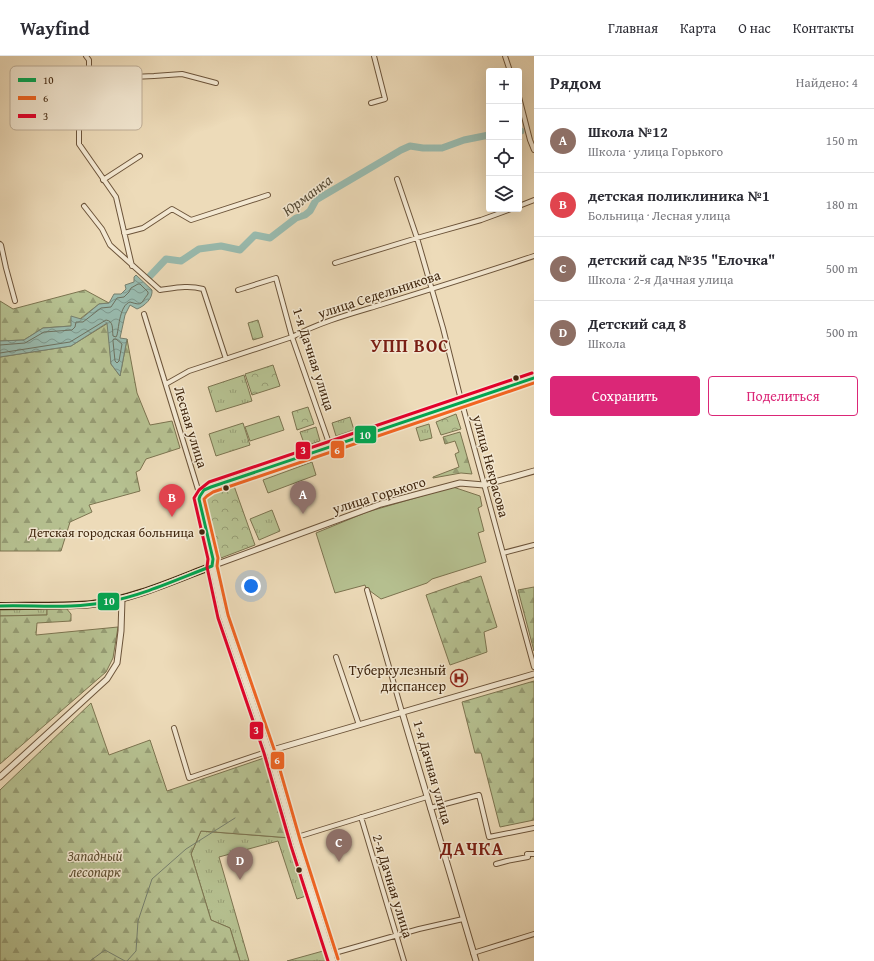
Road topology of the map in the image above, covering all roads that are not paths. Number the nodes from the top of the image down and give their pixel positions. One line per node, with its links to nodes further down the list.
1 (86, 56): 4 (street)
2 (374, 56): 8 (street)
3 (505, 56): 5 (street)
4 (89, 66)
5 (509, 68)
6 (142, 77): 7 (street)
7 (216, 83)
8 (371, 103)
9 (521, 104): 11 (street)
10 (79, 130): 14 (street)
11 (534, 150)
12 (140, 156): 14 (street)
13 (397, 179): 21 (street, улица Некрасова)
14 (104, 180): 20 (street)
15 (268, 195): 20 (street)
16 (534, 200): 17 (street)
17 (522, 205)
18 (84, 206): 25 (street)
19 (503, 212): 21 (street)
20 (124, 233): 25 (street)
21 (417, 238): 24 (street); 26 (street, улица Некрасова)
22 (0, 245): 28 (street)
23 (534, 256): 26 (street, улица Седельникова)
24 (335, 263)
25 (132, 266): 31 (street)
26 (432, 288): 30 (street, улица Седельникова); 34 (street, улица Некрасова)
27 (238, 290): 30 (street, 1-я Дачная улица)
28 (15, 301)
29 (144, 314): 33 (street, Лесная улица)
30 (292, 337): 31 (street, улица Седельникова); 35 (street, 1-я Дачная улица)
31 (226, 359): 33 (street, улица Седельникова)
32 (534, 378): 34 (main road)
33 (166, 384): 38 (street, Лесная улица)
34 (462, 402): 35 (main road); 37 (street, улица Некрасова)
35 (330, 446): 38 (main road)
36 (534, 471): 37 (street, улица Горького)
37 (484, 485): 40 (street, улица Некрасова); 41 (street, улица Горького)
38 (200, 496): 41 (main road, Лесная улица)
39 (534, 545): 40 (street)
40 (503, 553): 46 (street, улица Некрасова)
41 (212, 566): 43 (main road, улица Горького); 51 (street, Лесная улица)
42 (367, 590): 48 (street, 1-я Дачная улица)
43 (122, 599): 44 (main road, улица Горького); 52 (street)
44 (0, 606)
45 (336, 657): 49 (street)
46 (534, 667)
47 (534, 674): 48 (street)
48 (402, 712): 49 (street); 53 (street, 1-я Дачная улица)
49 (359, 725): 51 (street)
50 (174, 728): 51 (street)
51 (268, 751): 57 (street, Лесная улица)
52 (0, 777)
53 (427, 797): 54 (street, 1-я Дачная улица); 55 (street)
54 (430, 808): 56 (street); 60 (street, 1-я Дачная улица)
55 (361, 817): 57 (street); 62 (street, 2-я Дачная улица)
56 (534, 828)
57 (294, 838): 64 (street, Лесная улица)
58 (534, 854): 59 (street)
59 (496, 864)
60 (463, 919): 62 (street); 63 (street, 1-я Дачная улица)
61 (534, 934): 63 (street)
62 (396, 935): 64 (street); 66 (street, 2-я Дачная улица)
63 (473, 953): 67 (street, 1-я Дачная улица)
64 (331, 954): 65 (street, Лесная улица)
65 (333, 961)
66 (404, 961)
67 (476, 961)

